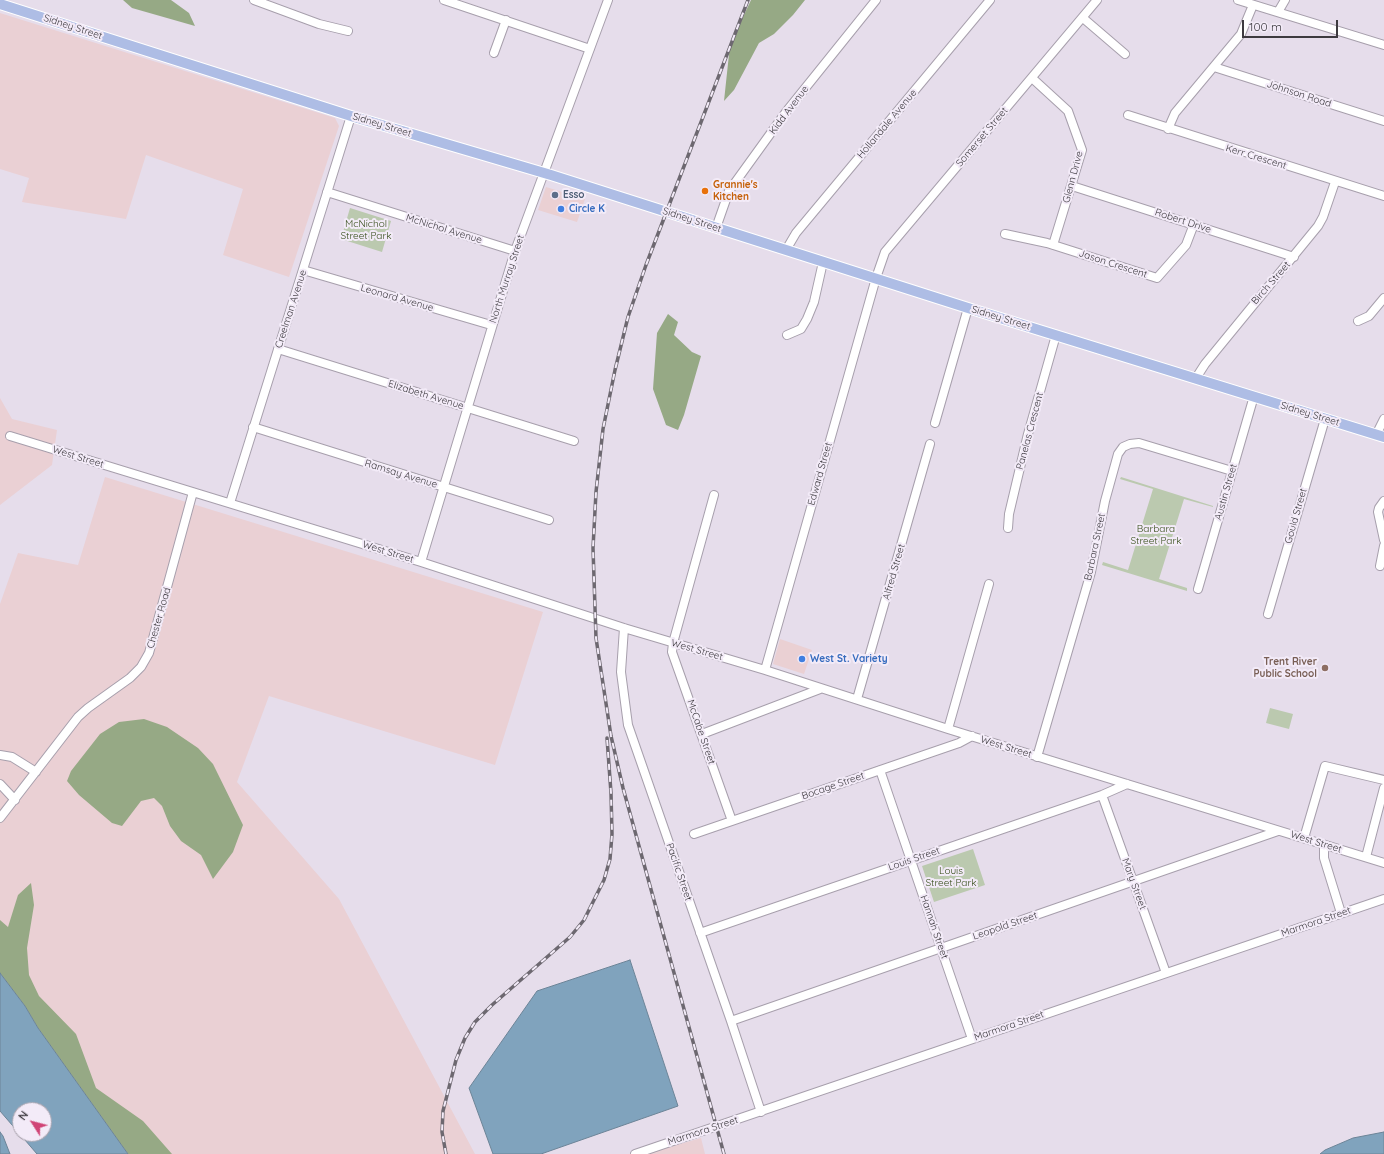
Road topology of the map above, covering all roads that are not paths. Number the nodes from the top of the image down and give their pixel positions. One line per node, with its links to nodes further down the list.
1 (254, 0): 14 (street)
2 (444, 0): 13 (street)
3 (608, 0): 16 (street, North Murray Street)
4 (876, 0): 31 (street, Kidd Avenue)
5 (990, 0): 34 (street, Hollandale Avenue)
6 (1097, 0): 12 (street, Somerset Street)
7 (1238, 0): 10 (street)
8 (1285, 0): 11 (street)
9 (0, 4): 22 (main road, Sidney Street)
10 (1253, 5): 11 (street); 19 (street)
11 (1278, 12): 15 (street)
12 (1083, 18): 18 (street); 20 (street, Somerset Street)
13 (506, 20): 16 (street); 17 (street)
14 (348, 31)
15 (1384, 45)
16 (590, 49): 25 (street, North Murray Street)
17 (494, 53)
18 (1125, 54)
19 (1214, 67): 23 (street, Johnson Road); 24 (street)
20 (1032, 78): 27 (street, Glenn Drive); 39 (street, Somerset Street)
21 (1128, 115): 24 (street, Kerr Crescent)
22 (351, 116): 25 (main road, Sidney Street); 28 (street, Creelman Avenue)
23 (1384, 121)
24 (1168, 129): 26 (street, Kerr Crescent)
25 (543, 173): 31 (main road, Sidney Street); 35 (street, North Murray Street)
26 (1335, 182): 29 (street, Kerr Crescent); 36 (street, Birch Street)
27 (1072, 186): 30 (street, Robert Drive); 33 (street, Glenn Drive)
28 (327, 192): 35 (street, McNichol Avenue); 38 (street, Creelman Avenue)
29 (1384, 196)
30 (1194, 224): 33 (street, Jason Crescent); 36 (street, Robert Drive)
31 (716, 228): 34 (main road, Sidney Street)
32 (1005, 234): 33 (street, Jason Crescent)
33 (1053, 245)
34 (786, 250): 37 (main road, Sidney Street)
35 (515, 251): 43 (street, North Murray Street)
36 (1294, 257): 47 (street, Birch Street)
37 (823, 262): 39 (main road, Sidney Street); 44 (street)
38 (303, 270): 43 (street, Leonard Avenue); 46 (street, Creelman Avenue)
39 (876, 278): 41 (main road, Sidney Street); 75 (street, Edward Street)
40 (1384, 298): 42 (street)
41 (968, 308): 45 (main road, Sidney Street); 52 (street)
42 (1358, 321)
43 (491, 325): 49 (street, North Murray Street)
44 (787, 335)
45 (1056, 335): 47 (main road, Sidney Street); 65 (street, Panelas Crescent)
46 (278, 349): 49 (street, Elizabeth Avenue); 53 (street, Creelman Avenue)
47 (1196, 378): 48 (main road, Sidney Street)
48 (1254, 396): 50 (main road, Sidney Street); 58 (street, Austin Street)
49 (466, 407): 56 (street, Elizabeth Avenue); 59 (street, North Murray Street)
50 (1324, 419): 55 (main road, Sidney Street); 72 (street, Gould Street)
51 (1384, 419): 55 (street)
52 (935, 423)
53 (253, 427): 59 (street, Ramsay Avenue); 63 (street, Creelman Avenue)
54 (10, 436): 60 (street, West Street)
55 (1380, 436)
56 (574, 441)
57 (930, 444): 77 (street, Alfred Street)
58 (1232, 471): 71 (street, Austin Street); 82 (street, Barbara Street)
59 (442, 486): 64 (street, Ramsay Avenue); 68 (street, North Murray Street)
60 (194, 492): 63 (street, West Street); 84 (street, Chester Road)
61 (714, 495): 74 (street)
62 (1384, 502): 66 (street)
63 (230, 503): 68 (street, West Street)
64 (549, 520)
65 (1008, 528)
66 (1384, 540)
67 (1384, 546): 69 (street)
68 (421, 562): 73 (street, West Street)
69 (1380, 566)
70 (988, 584): 78 (street)
71 (1198, 588)
72 (1268, 614)
73 (624, 628): 74 (street, West Street); 104 (street, Pacific Street)
74 (673, 643): 75 (street, West Street); 79 (street, McCabe Street)
75 (765, 670): 76 (street, West Street)
76 (820, 688): 77 (street, West Street); 79 (street)
77 (858, 699): 78 (street, West Street)
78 (948, 729): 80 (street, West Street)
79 (702, 734): 93 (street, McCabe Street)
80 (972, 736): 82 (street, West Street); 83 (street, Bocage Street)
81 (0, 755): 84 (street)
82 (1037, 756): 85 (street, West Street)
83 (880, 770): 93 (street, Bocage Street); 99 (street, Hannah Street)
84 (36, 772): 91 (street, Chester Road)
85 (1103, 776): 88 (street, West Street); 90 (street)
86 (1384, 780): 96 (street)
87 (0, 784): 91 (street)
88 (1127, 784): 90 (street, Louis Street); 94 (street, West Street)
89 (1384, 788): 98 (street)
90 (1102, 795): 99 (street, Louis Street); 101 (street, Mary Street)
91 (15, 800): 92 (street, Chester Road)
92 (0, 818)
93 (732, 821): 95 (street, Bocage Street)
94 (1278, 831): 96 (street, West Street); 101 (street, Leopold Street)
95 (694, 834)
96 (1304, 838): 97 (street, West Street)
97 (1324, 845): 98 (street, West Street); 103 (street)
98 (1366, 858): 100 (street, West Street)
99 (910, 860): 104 (street, Louis Street); 105 (street, Hannah Street)
100 (1384, 863)
101 (1133, 881): 105 (street, Leopold Street); 106 (street, Mary Street)
102 (1384, 899): 103 (street, Marmora Street)
103 (1341, 913): 106 (street, Marmora Street)
104 (700, 933): 107 (street, Pacific Street)
105 (941, 948): 107 (street, Leopold Street); 108 (street, Hannah Street)
106 (1166, 972): 108 (street, Marmora Street)
107 (731, 1021): 109 (street, Pacific Street)
108 (972, 1039): 109 (street, Marmora Street)
109 (761, 1112): 110 (street, Marmora Street)
110 (635, 1154)

